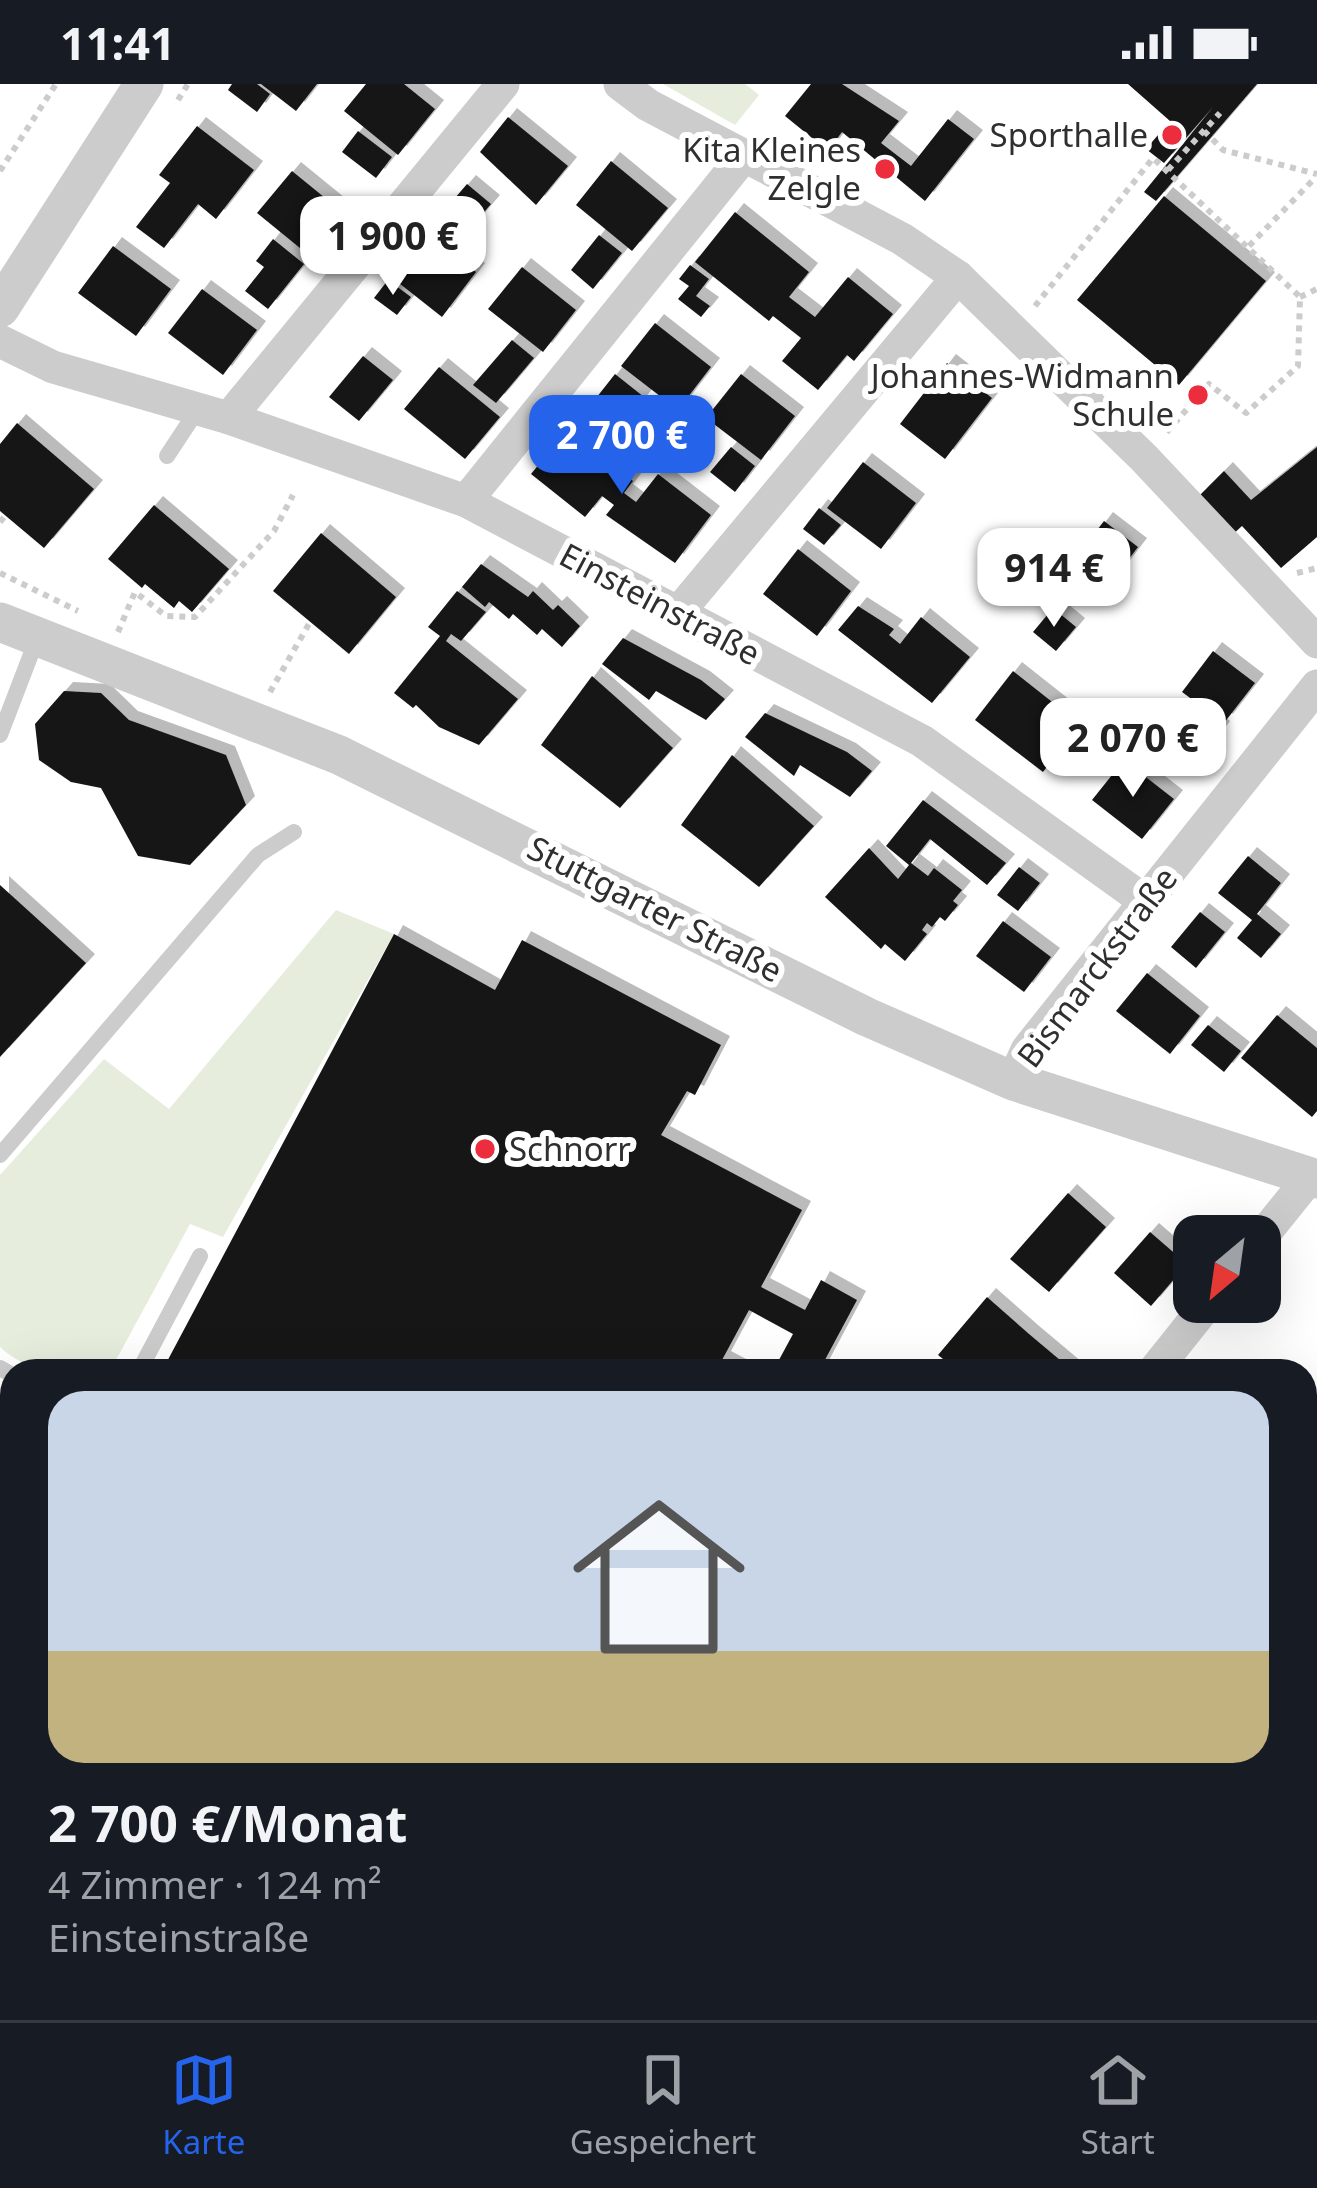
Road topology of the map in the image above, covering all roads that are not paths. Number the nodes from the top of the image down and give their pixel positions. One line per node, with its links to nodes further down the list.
1 (143, 84): 6 (street)
2 (503, 84): 8 (street)
3 (620, 84): 4 (street)
4 (742, 157): 5 (street); 10 (street)
5 (958, 278): 11 (street); 14 (street)
6 (0, 308)
7 (0, 341): 8 (street, Einsteinstraße)
8 (214, 414): 9 (lane); 10 (street, Einsteinstraße)
9 (167, 456)
10 (466, 501): 11 (street, Einsteinstraße)
11 (677, 614): 18 (street, Einsteinstraße)
12 (0, 622): 13 (street, Stuttgarter Straße)
13 (38, 636): 16 (lane); 19 (street, Stuttgarter Straße)
14 (1317, 642)
15 (1317, 686): 18 (street, Bismarckstraße)
16 (0, 735)
17 (294, 832): 20 (lane)
18 (1144, 901): 19 (street, Bismarckstraße)
19 (1013, 1081): 21 (street, Stuttgarter Straße)
20 (0, 1155)
21 (1314, 1178): 22 (street)
22 (1281, 1215)
23 (200, 1256): 25 (lane)
24 (1192, 1323): 26 (street)
25 (145, 1359)
26 (1164, 1359)

